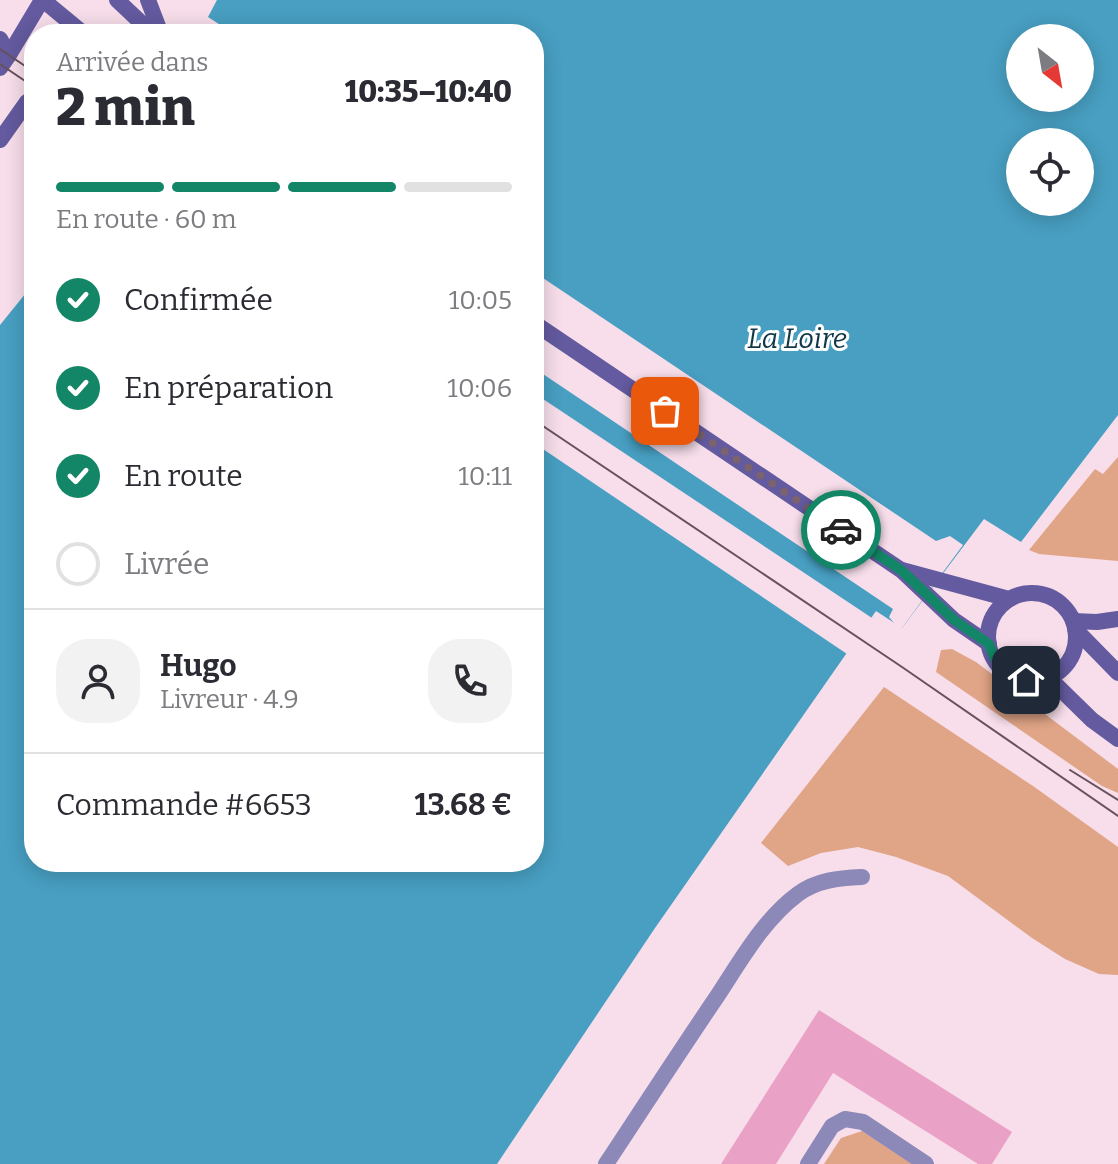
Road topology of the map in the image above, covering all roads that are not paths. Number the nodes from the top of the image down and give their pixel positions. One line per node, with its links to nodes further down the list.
1 (43, 0): 4 (main road); 5 (main road)
2 (117, 0): 6 (main road)
3 (148, 0): 7 (main road)
4 (27, 24)
5 (72, 24)
6 (142, 24)
7 (157, 24)
8 (24, 28): 10 (main road)
9 (0, 39): 10 (main road)
10 (4, 62)
11 (24, 106): 12 (main road)
12 (0, 140)
13 (544, 330): 14 (main road)
14 (901, 570): 15 (main road); 18 (main road)
15 (1009, 599): 17 (main road); 18 (main road)
16 (1118, 619): 17 (main road)
17 (1074, 625): 19 (main road); 20 (main road)
18 (989, 644): 20 (main road)
19 (1118, 673)
20 (1048, 677): 21 (main road)
21 (1118, 739)
22 (862, 877): 23 (street)
23 (606, 1164)
24 (808, 1164): 25 (street)
25 (926, 1164)

